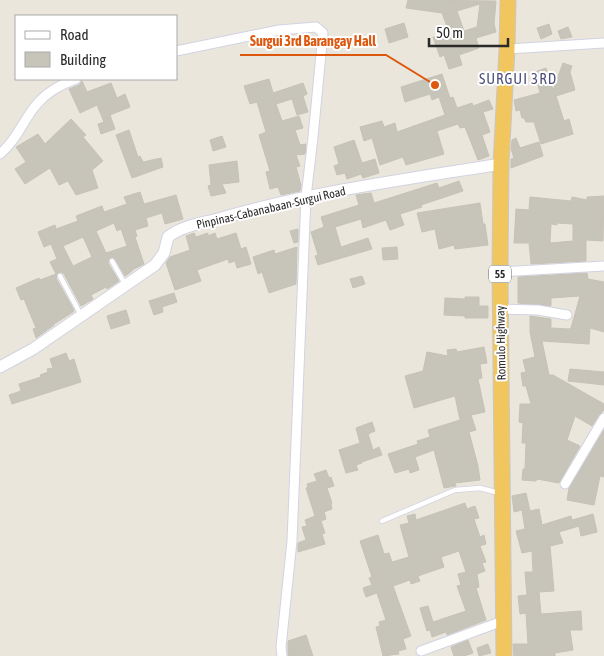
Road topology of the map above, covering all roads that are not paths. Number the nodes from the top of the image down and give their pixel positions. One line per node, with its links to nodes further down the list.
1 (508, 0): 3 (highway, Romulo Highway / 55)
2 (604, 43): 3 (street)
3 (507, 49): 7 (highway, Romulo Highway / 55)
4 (178, 51): 8 (street)
5 (74, 80): 6 (street)
6 (0, 154)
7 (501, 164): 8 (street, Pinpinas-Cabanabaan-Surgui Road); 11 (highway, Romulo Highway / 55)
8 (306, 197): 13 (street, Pinpinas-Cabanabaan-Surgui Road); 24 (street)
9 (112, 262): 13 (lane)
10 (604, 266): 11 (street)
11 (500, 272): 14 (highway, Romulo Highway / 55)
12 (60, 276): 15 (lane)
13 (125, 285): 15 (street, Pinpinas-Cabanabaan-Surgui Road)
14 (501, 309): 16 (street); 20 (highway, Romulo Highway / 55)
15 (81, 315): 17 (street, Pinpinas-Cabanabaan-Surgui Road)
16 (567, 315)
17 (0, 367)
18 (604, 418): 19 (street)
19 (565, 484)
20 (502, 494): 21 (lane); 22 (highway, Romulo Highway / 55)
21 (382, 521)
22 (503, 621): 23 (street); 25 (highway, Romulo Highway / 55)
23 (421, 651)
24 (282, 656)
25 (504, 656)

